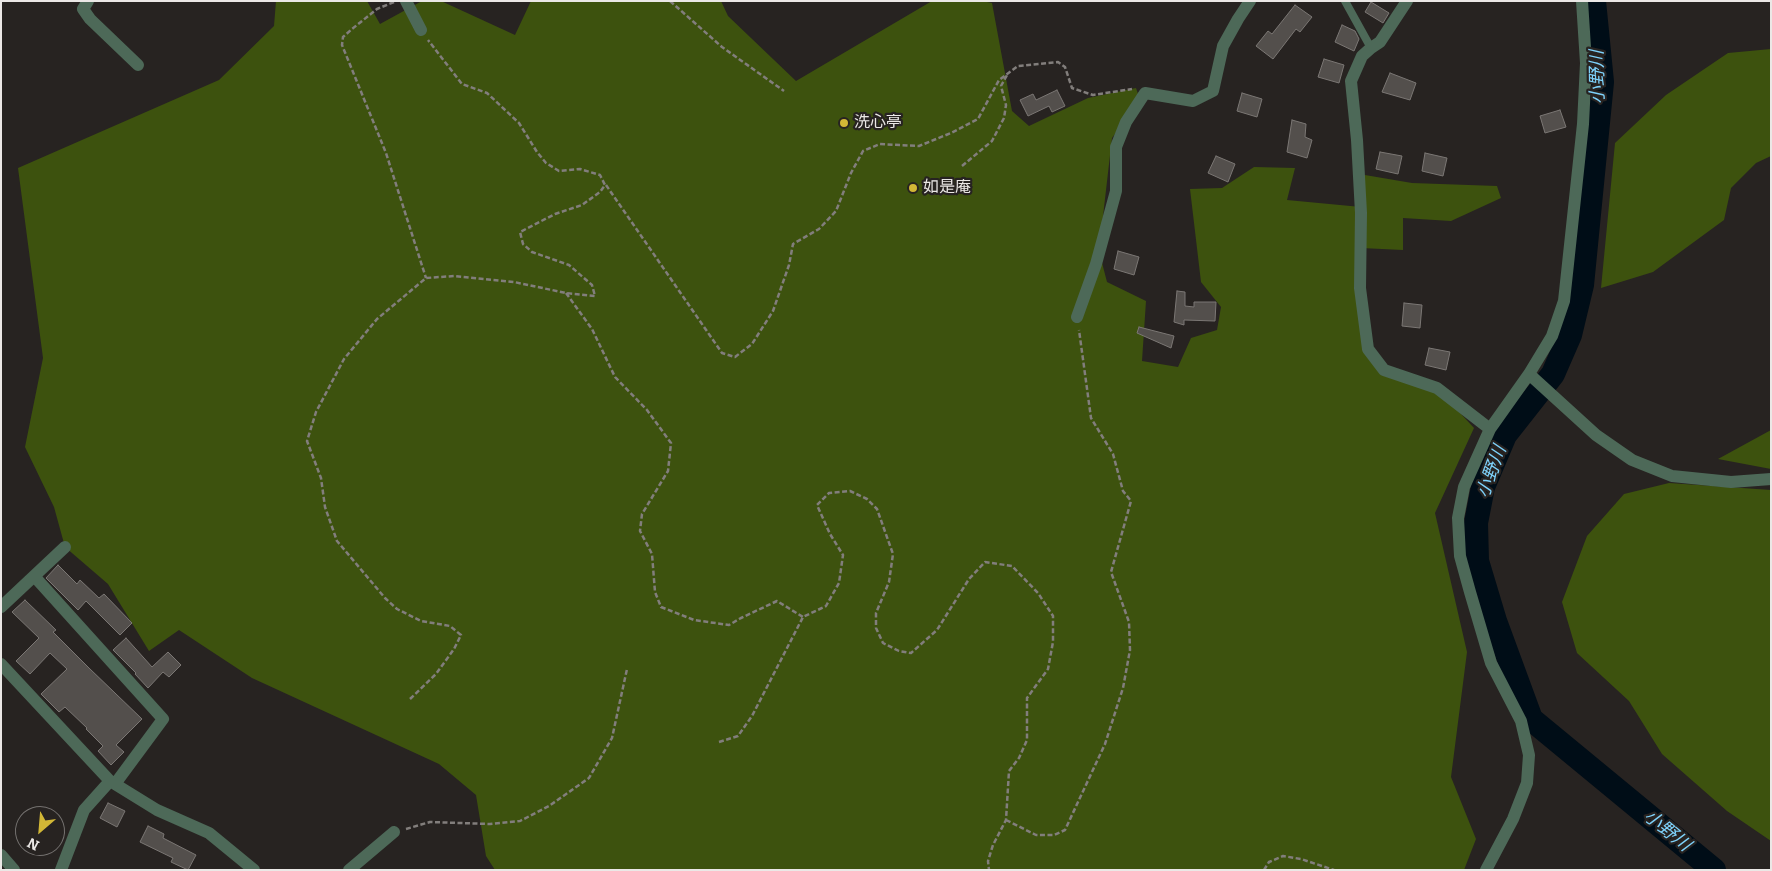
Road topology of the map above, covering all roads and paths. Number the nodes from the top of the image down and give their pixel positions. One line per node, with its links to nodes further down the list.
1 (88, 1): 11 (street)
2 (395, 1): 17 (path)
3 (406, 1): 9 (street)
4 (670, 1): 13 (path)
5 (1250, 1): 14 (street)
6 (1346, 1): 10 (lane)
7 (1407, 1): 10 (street)
8 (1582, 1): 20 (street)
9 (421, 30): 16 (path)
10 (1371, 48): 21 (street)
11 (138, 65)
12 (1007, 73): 14 (path); 15 (path); 16 (path)
13 (784, 90)
14 (1145, 93): 19 (street)
15 (962, 166)
16 (605, 184): 18 (path)
17 (426, 278): 18 (path); 29 (path)
18 (566, 293): 26 (path)
19 (1077, 317): 32 (path)
20 (1530, 374): 21 (street); 22 (street)
21 (1490, 429): 42 (street)
22 (1771, 480)
23 (65, 547): 24 (street)
24 (34, 576): 25 (street); 31 (street)
25 (1, 607)
26 (803, 617): 30 (path); 32 (path)
27 (1, 664): 31 (street)
28 (627, 669): 33 (path)
29 (410, 700)
30 (720, 742)
31 (113, 783): 36 (street); 37 (street)
32 (1006, 820): 39 (path)
33 (394, 832): 38 (street)
34 (1, 855): 35 (street)
35 (14, 870)
36 (61, 870)
37 (254, 870)
38 (349, 870)
39 (989, 870)
40 (1264, 870): 41 (path)
41 (1334, 870)
42 (1486, 870)

